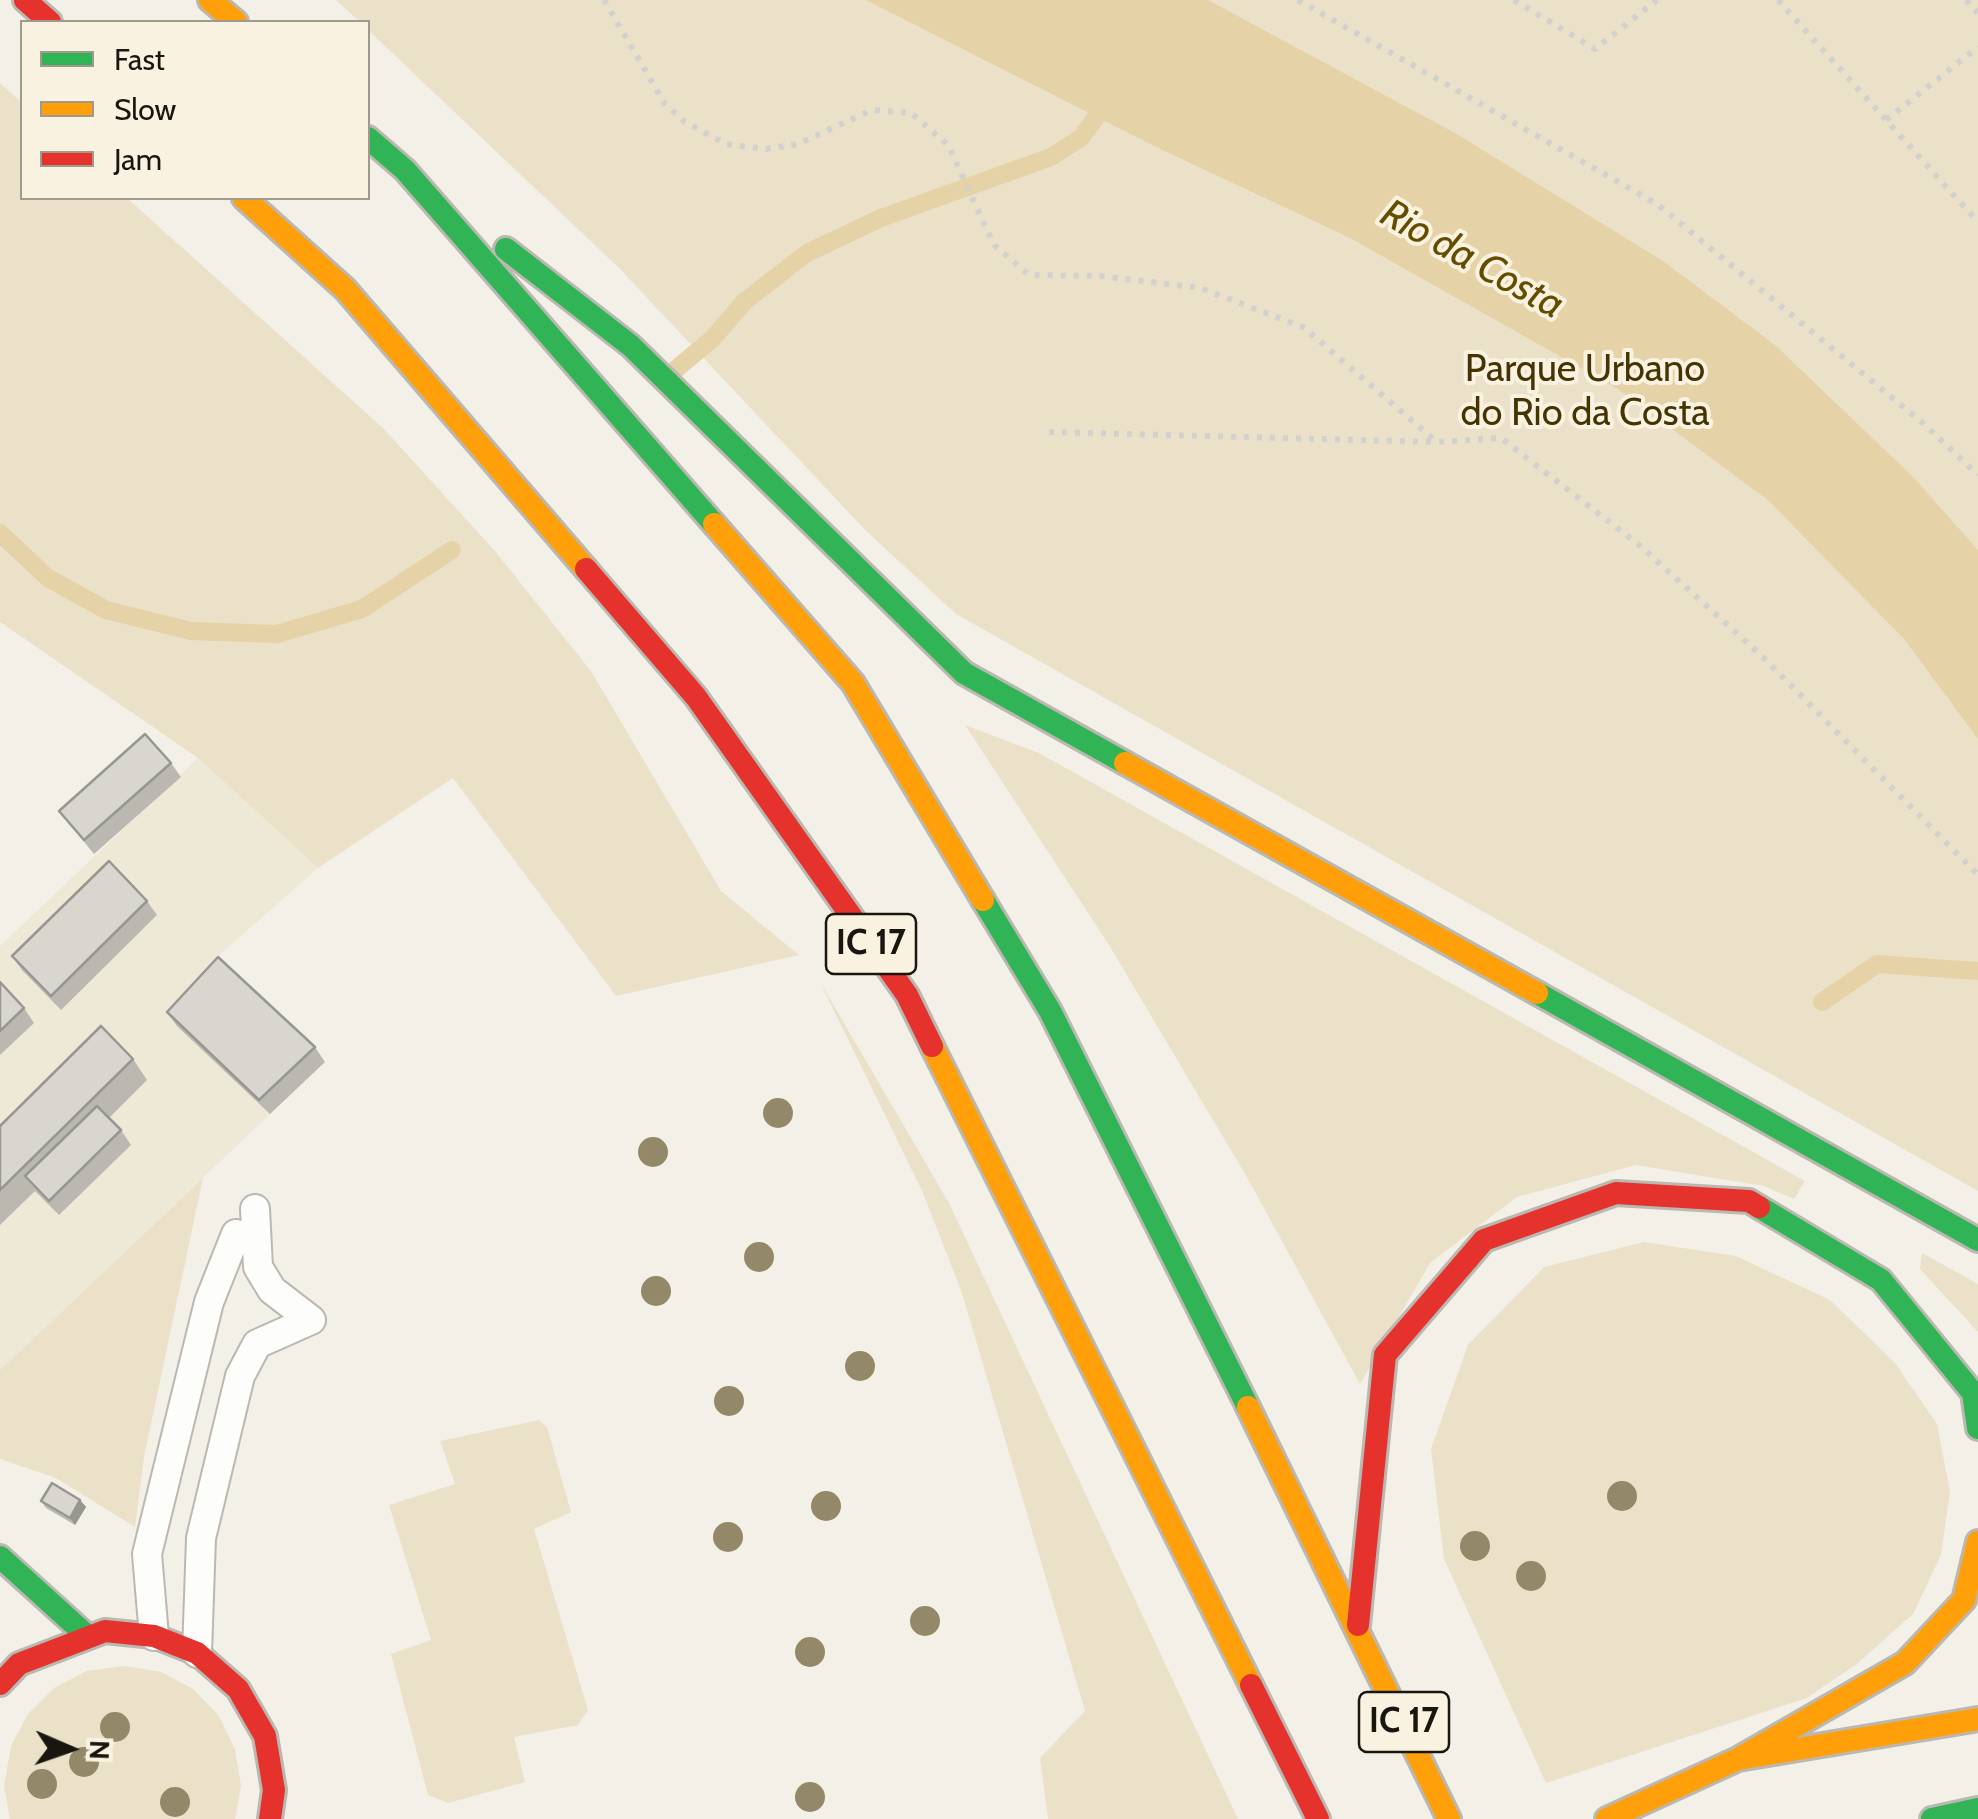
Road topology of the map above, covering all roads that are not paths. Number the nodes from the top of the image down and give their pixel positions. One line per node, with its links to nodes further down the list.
1 (25, 0): 3 (main road)
2 (210, 0): 4 (main road)
3 (48, 20)
4 (234, 20)
5 (370, 140): 6 (main road, IC 17)
6 (404, 170): 10 (main road); 14 (main road, IC 17)
7 (246, 200): 19 (main road, IC 17)
8 (255, 1209): 17 (lane)
9 (236, 1234): 16 (lane)
10 (1978, 1240)
11 (1978, 1428): 14 (main road)
12 (1978, 1542): 21 (main road)
13 (0, 1556): 15 (main road)
14 (1358, 1626): 26 (main road, IC 17)
15 (86, 1635): 16 (main road); 18 (main road)
16 (154, 1636): 17 (main road)
17 (197, 1653): 23 (main road)
18 (0, 1684)
19 (1254, 1692): 24 (main road); 25 (main road)
20 (1978, 1718): 21 (main road)
21 (1738, 1759): 27 (main road)
22 (1978, 1809): 28 (main road)
23 (270, 1819)
24 (1298, 1819)
25 (1318, 1819)
26 (1449, 1819)
27 (1607, 1819)
28 (1932, 1819)

